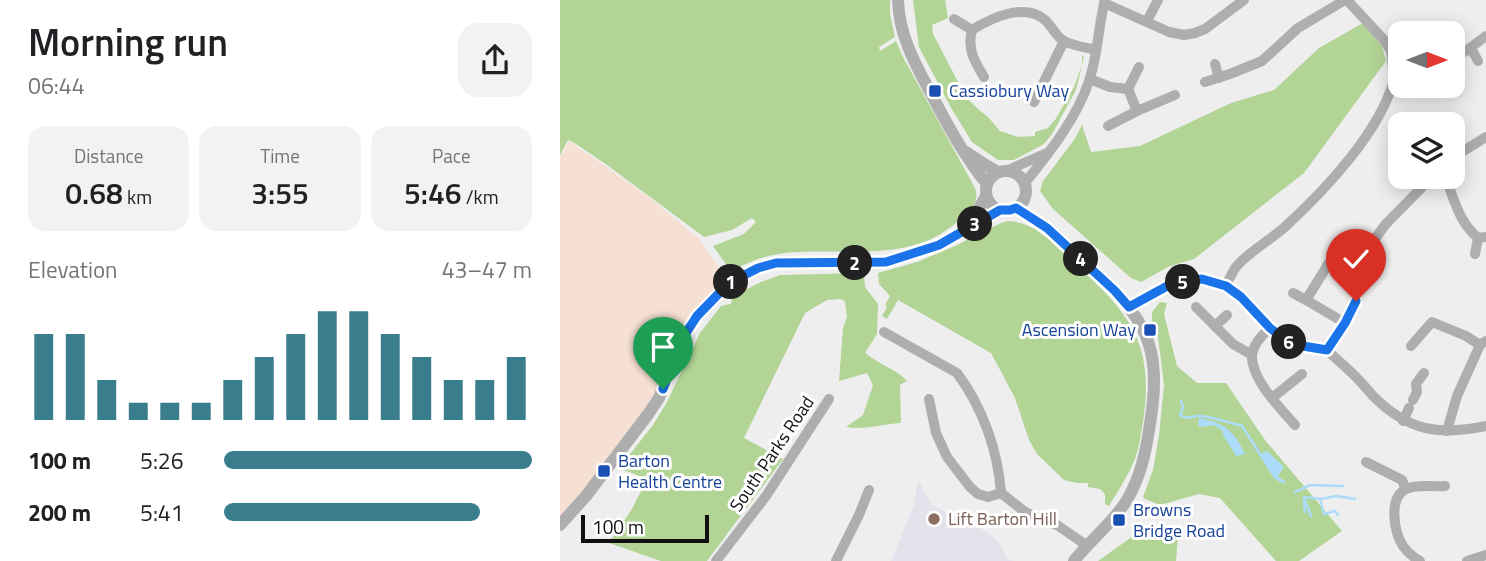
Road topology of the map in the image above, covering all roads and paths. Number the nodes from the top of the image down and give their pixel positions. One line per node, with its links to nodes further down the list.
1 (898, 0): 31 (street)
2 (1158, 0): 7 (street)
3 (1244, 0): 7 (street)
4 (1346, 0): 11 (street); 19 (street)
5 (1104, 2): 7 (street); 13 (street)
6 (954, 19): 8 (street)
7 (1147, 21)
8 (972, 30): 10 (street); 18 (street)
9 (1486, 36): 12 (street)
10 (1064, 41): 13 (street); 22 (street)
11 (1388, 46)
12 (1471, 48): 14 (street); 15 (street)
13 (1096, 50): 20 (street)
14 (1465, 51)
15 (1478, 61)
16 (1215, 64): 19 (street)
17 (1139, 67): 23 (street)
18 (984, 77)
19 (1219, 78): 21 (street)
20 (1090, 79): 23 (street); 33 (street)
21 (1205, 82)
22 (1041, 87): 24 (street); 27 (street)
23 (1128, 89): 28 (street)
24 (1057, 95)
25 (1175, 95): 28 (street)
26 (1388, 98): 47 (street)
27 (1034, 102)
28 (1137, 111): 29 (street)
29 (1108, 126)
30 (1486, 137): 32 (street)
31 (963, 150): 34 (street); 38 (street)
32 (1465, 150)
33 (1051, 151): 34 (street); 35 (street)
34 (1003, 171): 35 (street); 38 (street)
35 (1025, 183): 39 (street)
36 (1420, 189): 53 (street)
37 (1450, 189): 44 (street)
38 (987, 190): 41 (street); 43 (street)
39 (1025, 197): 40 (street); 42 (street)
40 (1016, 208): 41 (street); 42 (street)
41 (1000, 210): 43 (street)
42 (1047, 228): 50 (street)
43 (962, 232): 75 (street)
44 (1482, 238): 45 (street)
45 (1475, 254)
46 (1329, 263): 49 (street)
47 (1226, 286): 50 (street); 55 (street)
48 (1293, 293): 49 (street)
49 (1306, 300): 53 (street)
50 (1129, 307): 76 (street)
51 (1196, 307): 54 (street)
52 (1227, 315): 54 (street)
53 (1345, 323): 59 (street)
54 (1215, 326): 60 (street)
55 (1270, 328): 59 (street); 60 (street)
56 (884, 332): 74 (street)
57 (1483, 343): 58 (street); 69 (street)
58 (1411, 346)
59 (1327, 350): 66 (street)
60 (1252, 355): 63 (street)
61 (1424, 373): 66 (street)
62 (1302, 374): 63 (street)
63 (1272, 398): 67 (street)
64 (830, 399): 78 (street, South Parks Road)
65 (929, 399): 74 (street)
66 (1403, 421): 69 (street)
67 (1295, 425)
68 (1486, 426): 69 (street)
69 (1447, 430)
70 (1366, 462): 72 (street)
71 (1446, 486): 72 (street)
72 (1406, 489): 81 (street)
73 (869, 490): 79 (street)
74 (1001, 494): 76 (street)
75 (560, 525)
76 (1086, 545): 80 (street)
77 (1486, 555): 82 (street)
78 (716, 561)
79 (836, 561)
80 (1074, 561)
81 (1420, 561)
82 (1467, 561)

